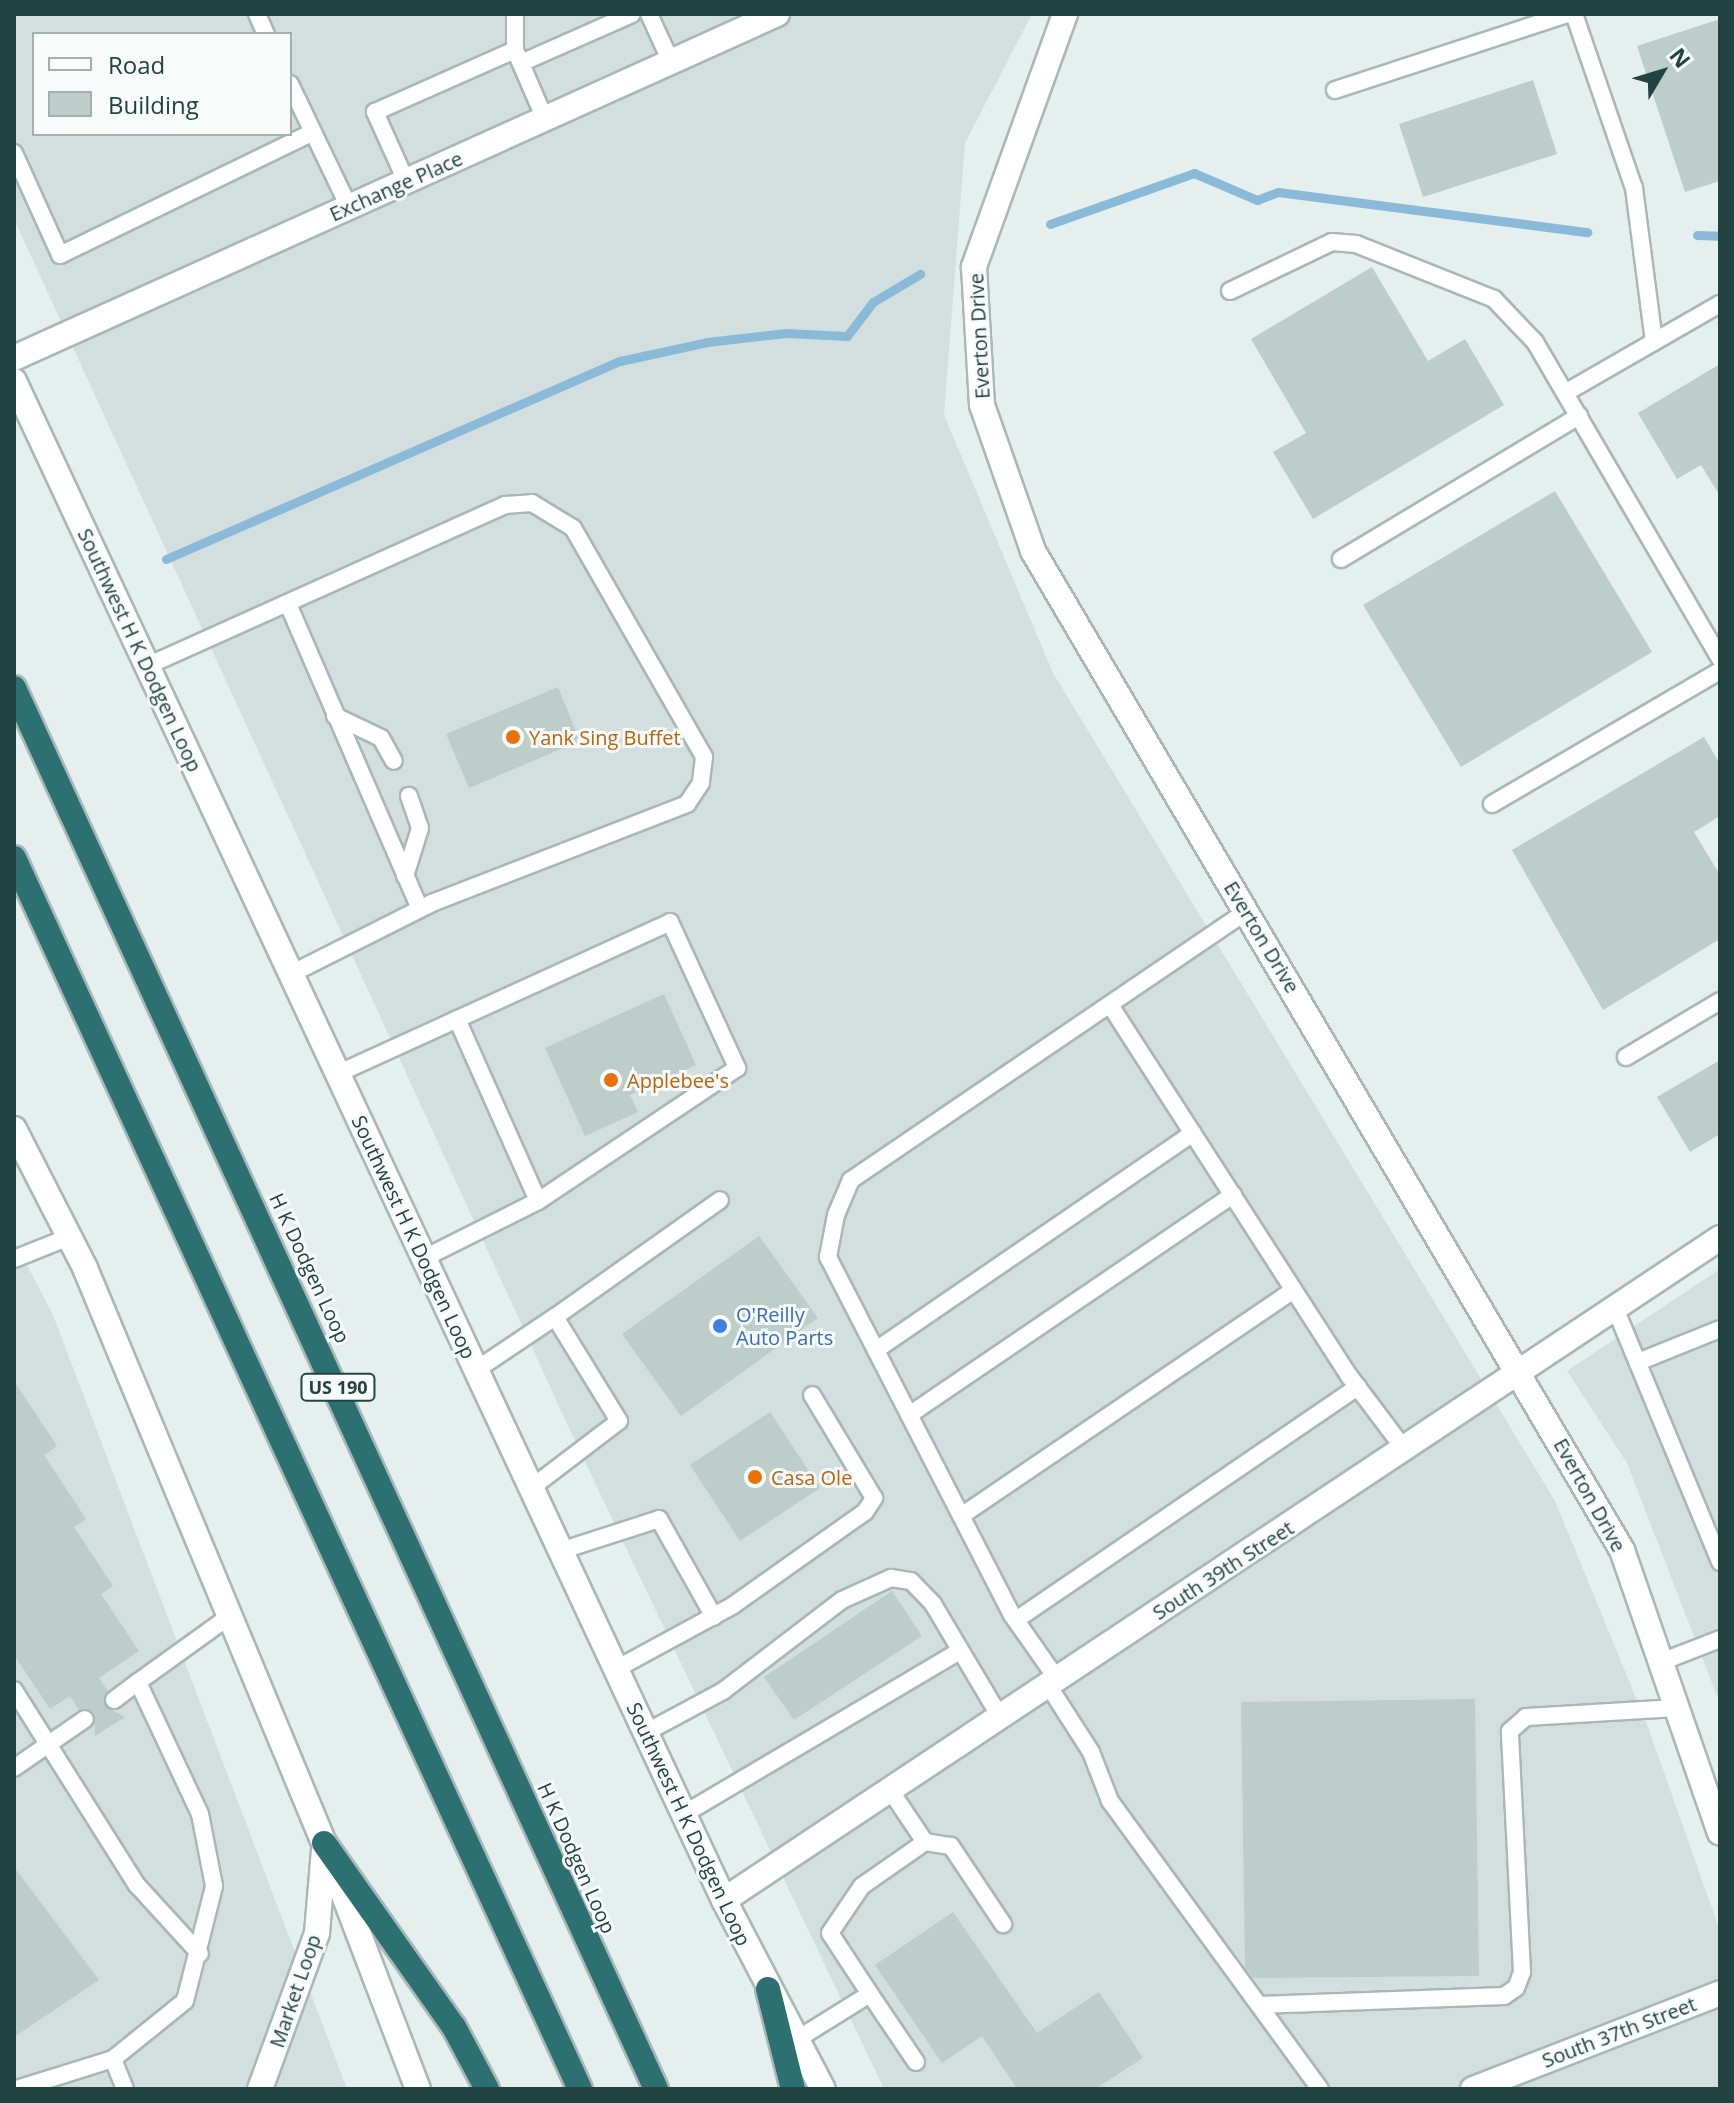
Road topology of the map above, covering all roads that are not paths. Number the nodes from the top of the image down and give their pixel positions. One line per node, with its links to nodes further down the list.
1 (515, 14): 8 (lane)
2 (632, 14): 8 (lane)
3 (649, 14): 9 (lane)
4 (777, 14): 9 (street, Exchange Place)
5 (1065, 14): 38 (street, Everton Drive)
6 (1567, 14): 11 (lane)
7 (1574, 14): 19 (lane)
8 (518, 57): 12 (lane); 15 (lane)
9 (671, 62): 12 (street, Exchange Place)
10 (292, 88): 13 (lane)
11 (1335, 90)
12 (545, 119): 15 (street, Exchange Place)
13 (313, 132): 14 (lane); 16 (lane)
14 (14, 153)
15 (406, 181): 16 (street, Exchange Place)
16 (349, 207): 20 (street, Exchange Place)
17 (1230, 291): 22 (lane)
18 (1720, 304): 19 (lane)
19 (1654, 342): 22 (lane)
20 (14, 358)
21 (14, 381): 28 (street, Southwest H K Dodgen Loop)
22 (1565, 393): 23 (lane)
23 (1579, 416): 24 (lane); 26 (lane)
24 (1341, 559)
25 (288, 604): 28 (lane); 31 (lane); 37 (lane)
26 (1715, 640): 27 (lane)
27 (1720, 659)
28 (147, 666): 39 (street, Southwest H K Dodgen Loop)
29 (1720, 671): 34 (lane)
30 (14, 688): 108 (highway, H K Dodgen Loop / US 190)
31 (335, 716): 32 (lane); 36 (lane)
32 (394, 761)
33 (409, 796): 36 (lane)
34 (1492, 804)
35 (14, 858): 107 (highway)
36 (405, 876): 37 (lane)
37 (420, 909): 39 (lane)
38 (1247, 911): 41 (lane); 61 (street, Everton Drive)
39 (291, 974): 44 (street, Southwest H K Dodgen Loop)
40 (1720, 1001): 43 (lane)
41 (1110, 1005): 46 (lane); 58 (lane)
42 (457, 1019): 44 (lane); 49 (lane); 49 (lane)
43 (1626, 1057)
44 (337, 1074): 52 (street, Southwest H K Dodgen Loop)
45 (14, 1129): 50 (street)
46 (1193, 1133): 47 (lane); 58 (lane)
47 (1233, 1195): 54 (lane); 64 (lane)
48 (720, 1200): 56 (lane)
49 (538, 1201): 52 (lane)
50 (69, 1237): 53 (lane); 70 (street)
51 (1720, 1238): 55 (street, South 39th Street)
52 (424, 1258): 60 (street, Southwest H K Dodgen Loop)
53 (14, 1259)
54 (1294, 1290): 62 (lane); 67 (lane)
55 (1615, 1308): 59 (lane); 61 (street, South 39th Street)
56 (555, 1317): 60 (lane); 66 (lane)
57 (1720, 1329): 59 (lane)
58 (876, 1350): 64 (lane)
59 (1638, 1362): 69 (lane)
60 (476, 1370): 66 (street, Southwest H K Dodgen Loop)
61 (1521, 1370): 65 (street, South 39th Street); 75 (street, Everton Drive)
62 (1358, 1387): 65 (lane); 72 (lane)
63 (812, 1395): 71 (lane)
64 (909, 1415): 67 (lane)
65 (1405, 1450): 78 (street, South 39th Street)
66 (531, 1488): 68 (street, Southwest H K Dodgen Loop)
67 (961, 1516): 72 (lane)
68 (560, 1551): 71 (lane); 76 (street, Southwest H K Dodgen Loop)
69 (1720, 1562)
70 (230, 1616): 77 (lane); 91 (street)
71 (714, 1617): 76 (lane)
72 (1016, 1620): 78 (lane)
73 (1720, 1639): 75 (lane)
74 (960, 1651): 82 (lane); 84 (lane); 88 (lane)
75 (1661, 1662): 81 (street, Everton Drive)
76 (616, 1669): 84 (street, Southwest H K Dodgen Loop)
77 (138, 1682): 80 (lane); 94 (lane)
78 (1052, 1682): 82 (street, South 39th Street); 98 (lane)
79 (14, 1690): 85 (lane)
80 (114, 1700)
81 (1677, 1708): 89 (street, Everton Drive); 98 (lane)
82 (1000, 1717): 87 (street, South 39th Street)
83 (85, 1719): 85 (lane)
84 (645, 1733): 88 (street, Southwest H K Dodgen Loop)
85 (49, 1745): 86 (lane); 94 (lane)
86 (14, 1768)
87 (890, 1790): 90 (lane); 92 (street, South 39th Street)
88 (684, 1814): 92 (street, Southwest H K Dodgen Loop)
89 (1720, 1833)
90 (925, 1842): 93 (lane); 97 (lane)
91 (324, 1843): 104 (street, Market Loop); 105 (street); 106 (highway)
92 (724, 1900): 95 (street, Southwest H K Dodgen Loop)
93 (1003, 1924)
94 (200, 1954): 100 (lane)
95 (768, 1989): 99 (street, Southwest H K Dodgen Loop); 109 (highway)
96 (1720, 1993): 112 (street, South 37th Street)
97 (870, 1994): 99 (lane); 101 (lane)
98 (1259, 2005): 111 (lane)
99 (796, 2040): 110 (street, Southwest H K Dodgen Loop)
100 (113, 2059): 102 (lane); 103 (lane)
101 (916, 2062)
102 (26, 2087)
103 (125, 2089)
104 (260, 2089)
105 (418, 2089)
106 (487, 2089)
107 (580, 2089)
108 (656, 2089)
109 (793, 2089)
110 (823, 2089)
111 (1320, 2089)
112 (1473, 2089)

